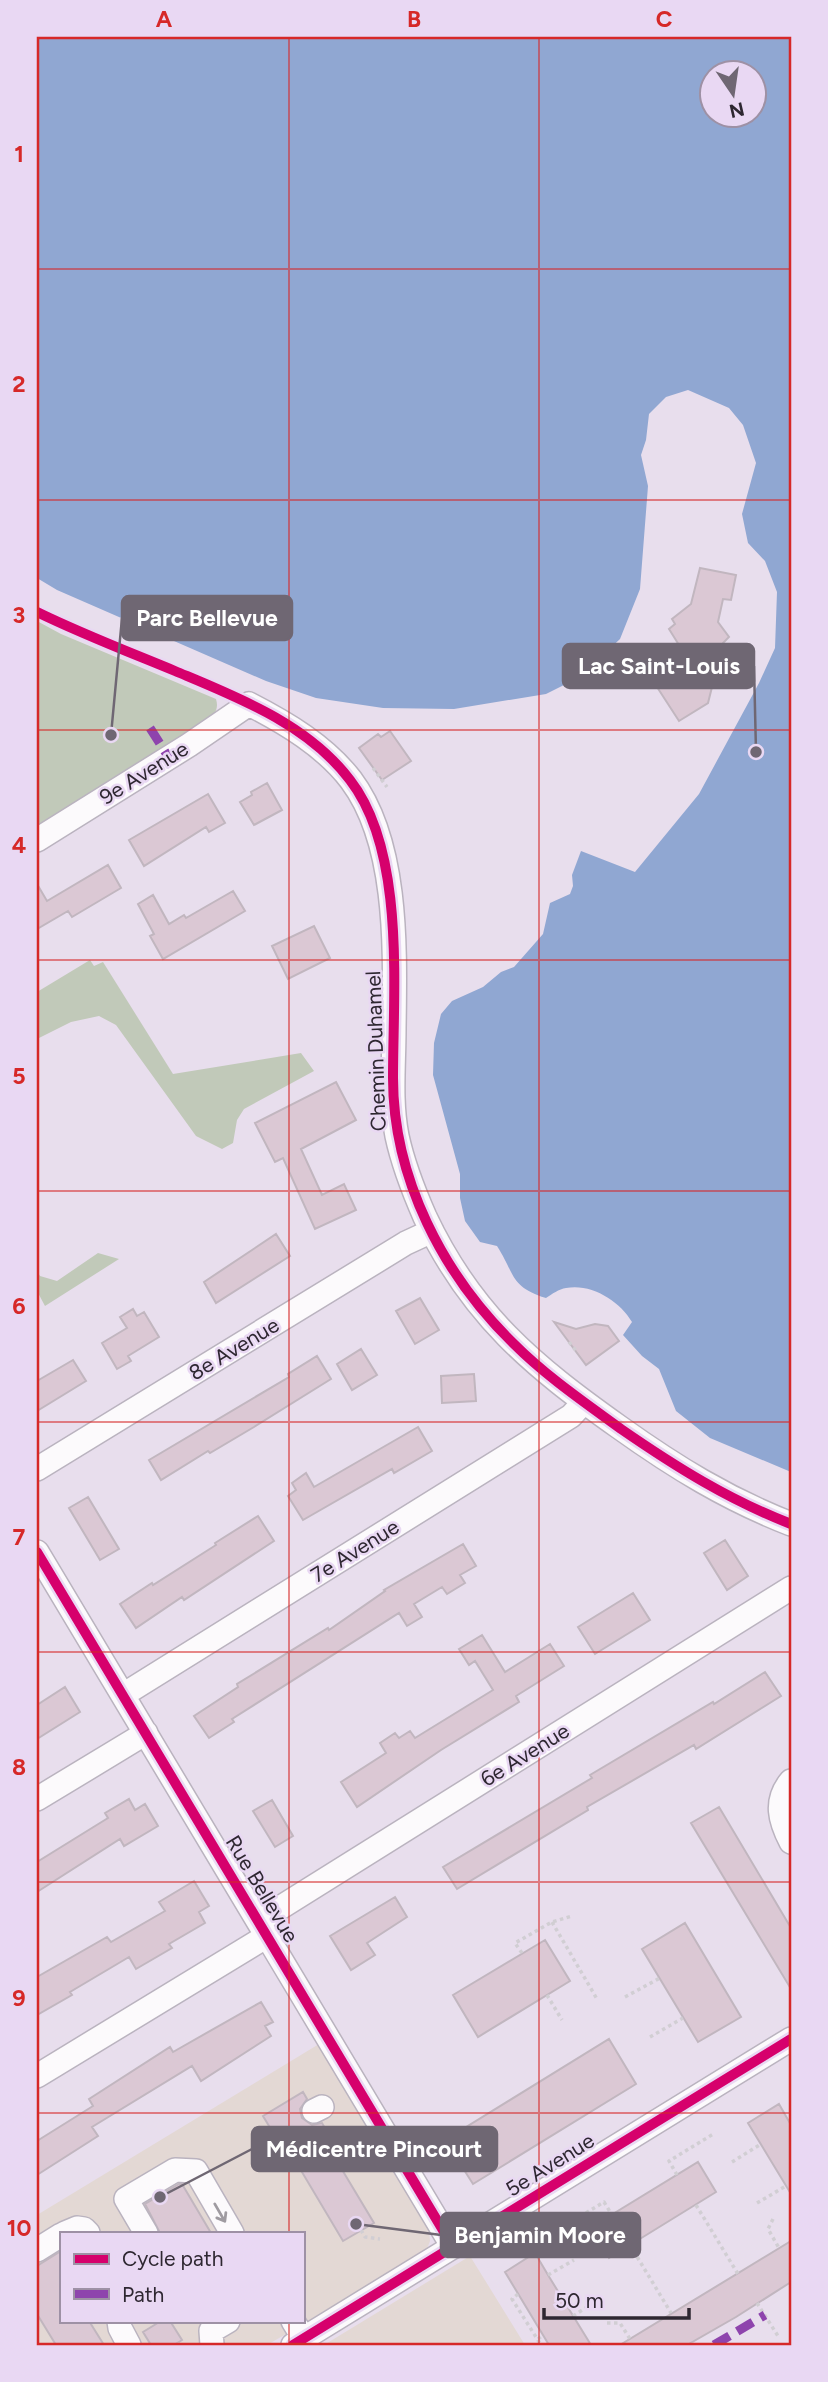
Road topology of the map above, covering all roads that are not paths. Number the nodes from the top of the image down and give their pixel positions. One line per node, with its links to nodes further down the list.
1 (248, 704): 2 (street, 9e Avenue); 3 (street, Chemin Duhamel)
2 (37, 839)
3 (432, 1231): 4 (street, Chemin Duhamel); 5 (street, 8e Avenue)
4 (584, 1402): 6 (street, Chemin Duhamel); 9 (street, 7e Avenue)
5 (37, 1469)
6 (791, 1524)
7 (37, 1552): 9 (street, Rue Bellevue)
8 (791, 1588): 14 (street, 6e Avenue)
9 (123, 1695): 10 (street, Rue Bellevue)
10 (146, 1733): 12 (street); 14 (street, Rue Bellevue)
11 (791, 1782): 13 (street)
12 (37, 1799)
13 (791, 1842)
14 (263, 1928): 16 (street, 6e Avenue); 22 (street, Rue Bellevue)
15 (791, 2039): 22 (street, 5e Avenue)
16 (37, 2076)
17 (68, 2232): 18 (street)
18 (87, 2232)
19 (145, 2232): 20 (street, one-way to 20)
20 (231, 2232)
21 (60, 2236): 23 (street)
22 (453, 2246): 25 (street, 5e Avenue)
23 (37, 2249)
24 (120, 2322): 26 (street)
25 (297, 2335)
26 (129, 2345)

